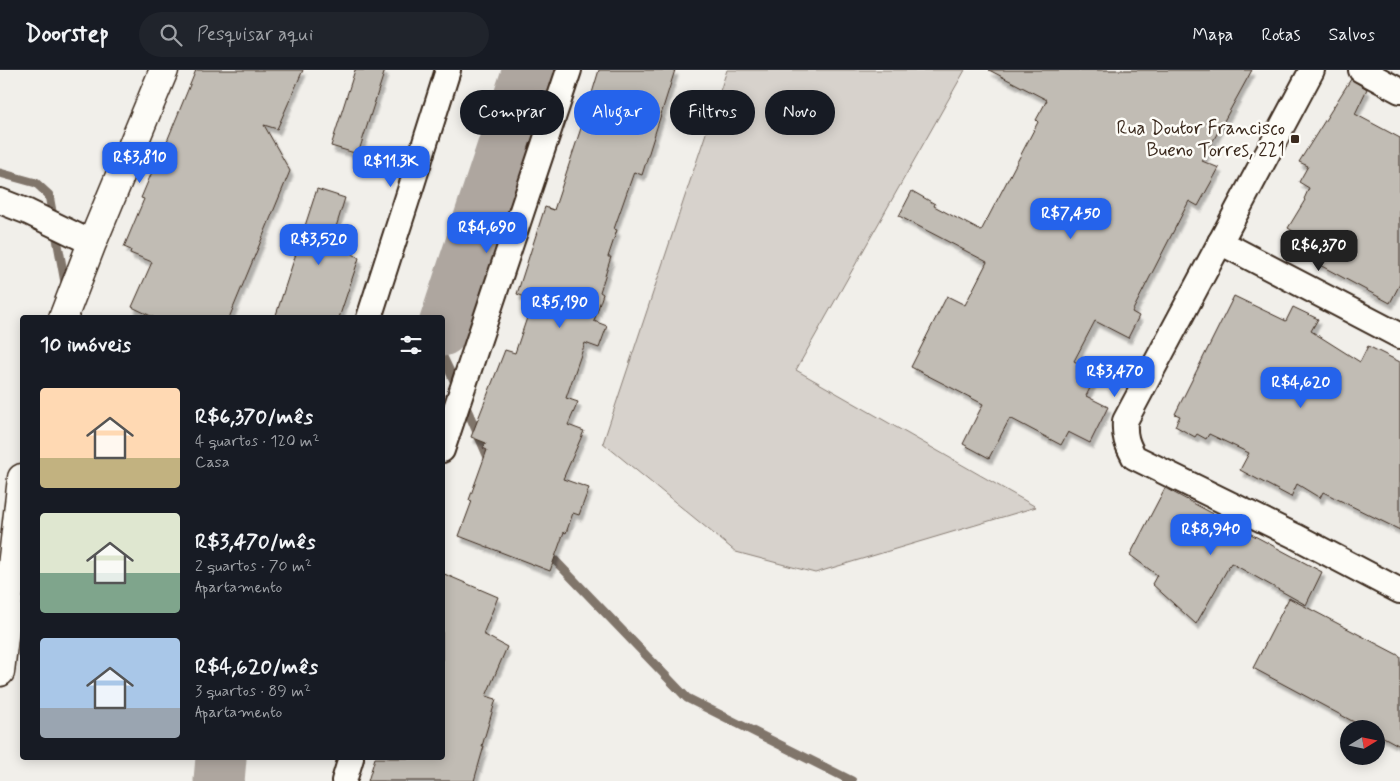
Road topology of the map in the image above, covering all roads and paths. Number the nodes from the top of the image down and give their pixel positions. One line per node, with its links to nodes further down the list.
1 (164, 70): 9 (street)
2 (448, 70): 11 (street)
3 (569, 70): 13 (street)
4 (1312, 70): 8 (street)
5 (1361, 70): 6 (street)
6 (1400, 91)
7 (0, 202): 9 (street)
8 (1220, 242): 12 (street); 15 (street)
9 (92, 243): 10 (street)
10 (64, 315)
11 (369, 315)
12 (1400, 336)
13 (445, 441)
14 (20, 496): 16 (street)
15 (1400, 591)
16 (0, 672)
17 (350, 760): 18 (street)
18 (344, 781)

